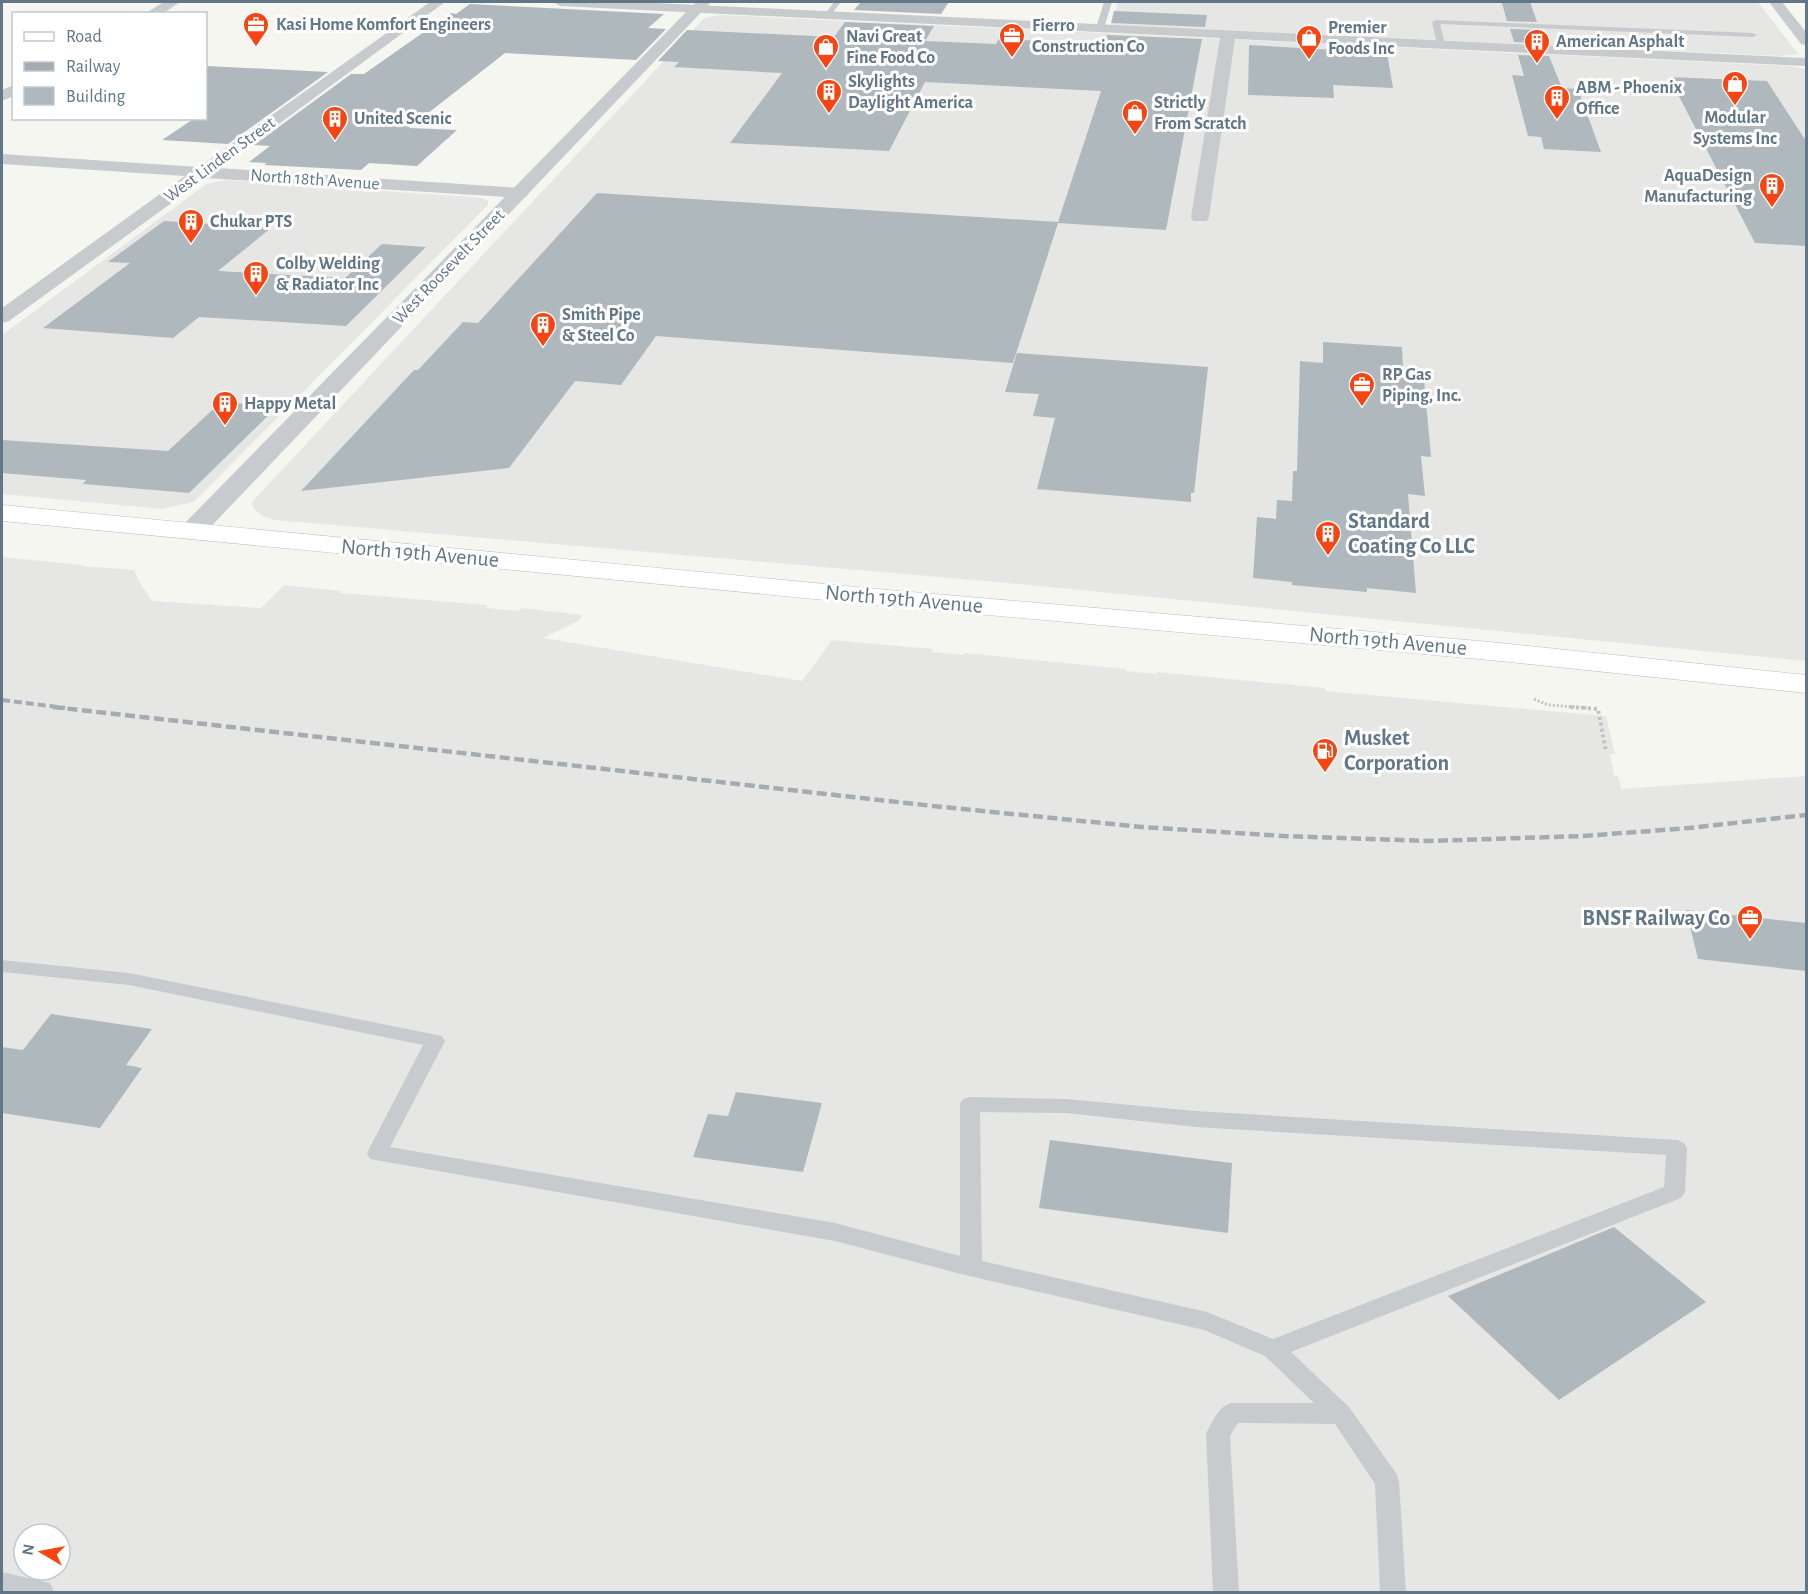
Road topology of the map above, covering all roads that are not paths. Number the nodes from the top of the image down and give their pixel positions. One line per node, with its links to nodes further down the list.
1 (173, 2): 8 (street)
2 (438, 2): 17 (street, West Linden Street)
3 (560, 2): 7 (street)
4 (837, 2): 9 (lane)
5 (1108, 2): 10 (lane)
6 (1775, 2): 13 (street)
7 (700, 5): 9 (street); 18 (street, West Roosevelt Street)
8 (156, 12)
9 (826, 15): 10 (street)
10 (1100, 28): 11 (street)
11 (1228, 34): 14 (street); 19 (street)
12 (1753, 35): 14 (lane)
13 (1806, 41)
14 (1441, 44): 15 (street)
15 (1806, 62)
16 (2, 159): 17 (street, North 18th Avenue)
17 (204, 173): 18 (street, North 18th Avenue); 20 (street, West Linden Street)
18 (520, 193): 22 (street, West Roosevelt Street)
19 (1200, 217)
20 (2, 317)
21 (2, 513): 22 (main road, North 19th Avenue)
22 (192, 531): 23 (main road, North 19th Avenue)
23 (1806, 684)
24 (2, 966): 25 (lane)
25 (971, 1267): 26 (lane); 26 (lane)
26 (1273, 1349): 27 (lane)
27 (1341, 1414): 30 (lane); 31 (lane)
28 (2, 1584): 29 (lane)
29 (41, 1593)
30 (1226, 1593)
31 (1393, 1593)

